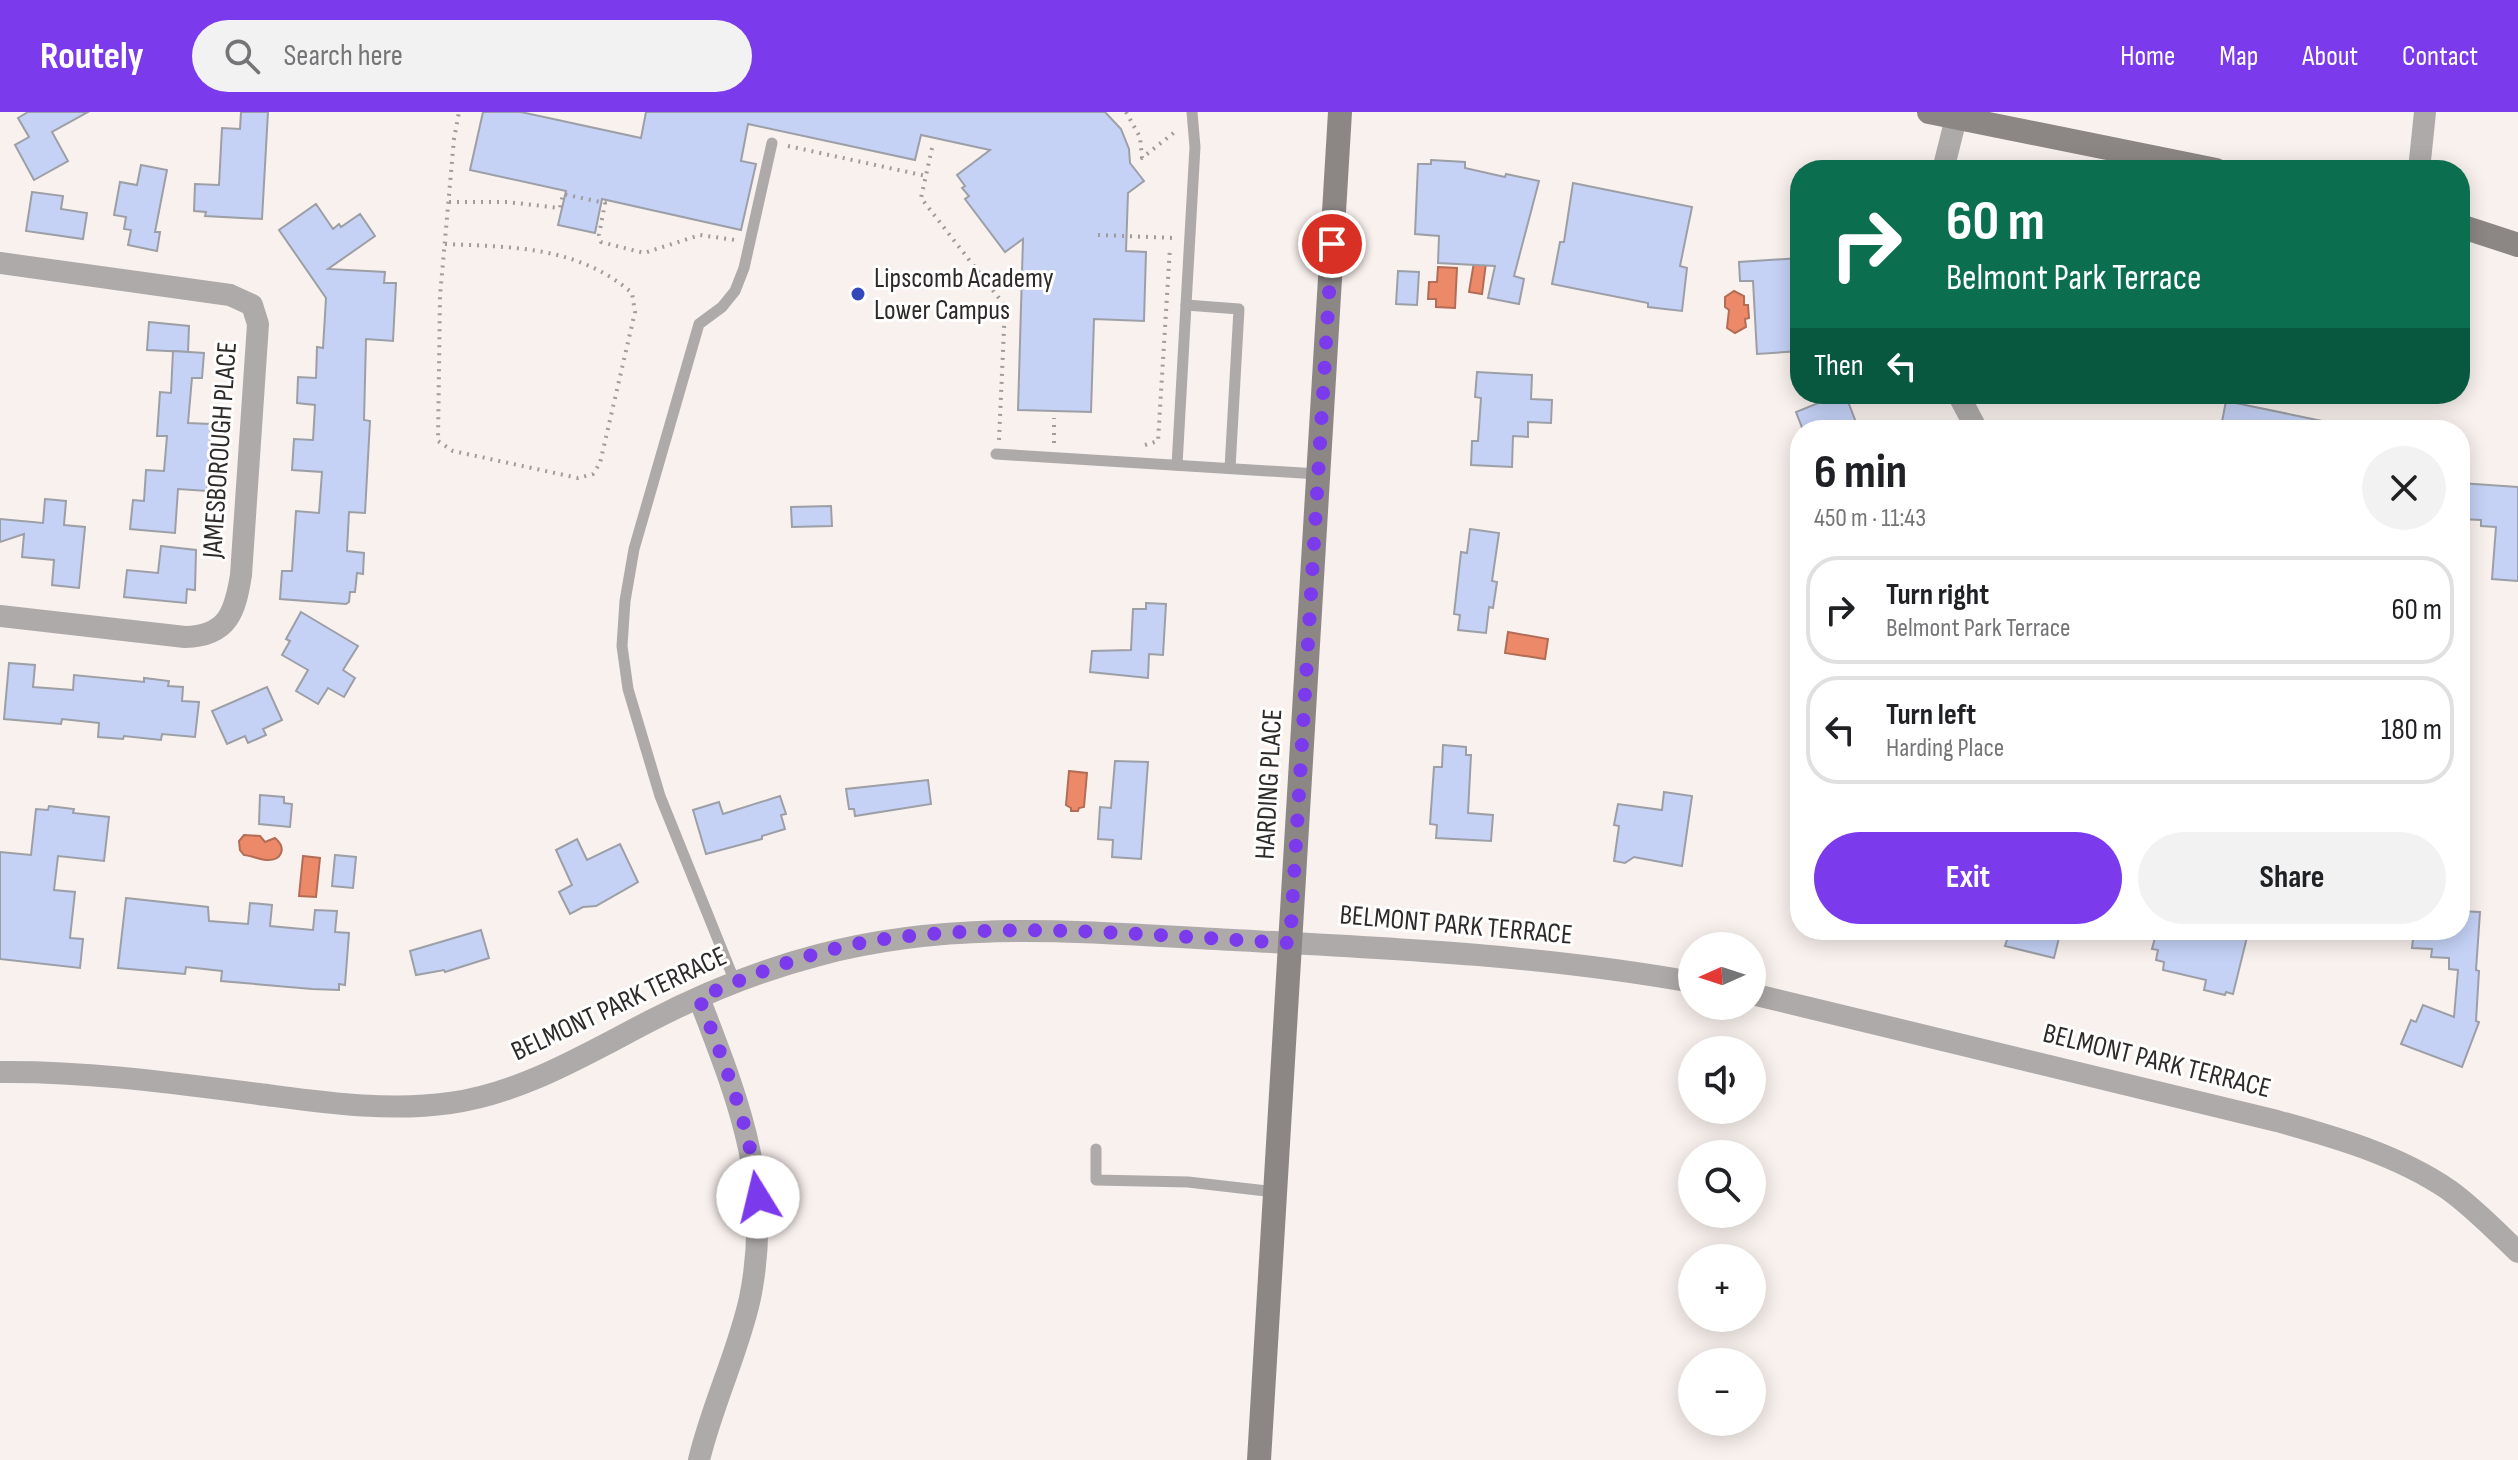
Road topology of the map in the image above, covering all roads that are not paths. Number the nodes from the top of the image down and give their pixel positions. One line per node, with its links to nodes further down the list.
1 (1929, 112): 4 (main road)
2 (2425, 112): 9 (street)
3 (1192, 115): 13 (lane)
4 (1956, 118): 7 (street); 8 (main road)
5 (1343, 119): 17 (main road, HARDING PLACE)
6 (772, 143): 21 (lane)
7 (1946, 160)
8 (2166, 160)
9 (2420, 160)
10 (2470, 229): 11 (main road)
11 (2518, 245)
12 (0, 263): 18 (street, JAMESBOROUGH PLACE)
13 (1186, 305): 15 (lane); 16 (lane)
14 (997, 454): 15 (lane)
15 (1177, 465): 16 (lane)
16 (1230, 468): 17 (lane)
17 (1318, 474): 19 (main road, HARDING PLACE)
18 (0, 616)
19 (1290, 943): 20 (street, BELMONT PARK TERRACE); 21 (street, BELMONT PARK TERRACE); 26 (main road, HARDING PLACE)
20 (1678, 980)
21 (735, 982): 23 (street, BELMONT PARK TERRACE)
22 (1766, 997): 27 (street, BELMONT PARK TERRACE)
23 (699, 998): 24 (street, BELMONT PARK TERRACE); 28 (street)
24 (0, 1072)
25 (1096, 1149): 26 (lane)
26 (1275, 1192): 29 (main road, HARDING PLACE)
27 (2518, 1252)
28 (699, 1460)
29 (1259, 1460)

